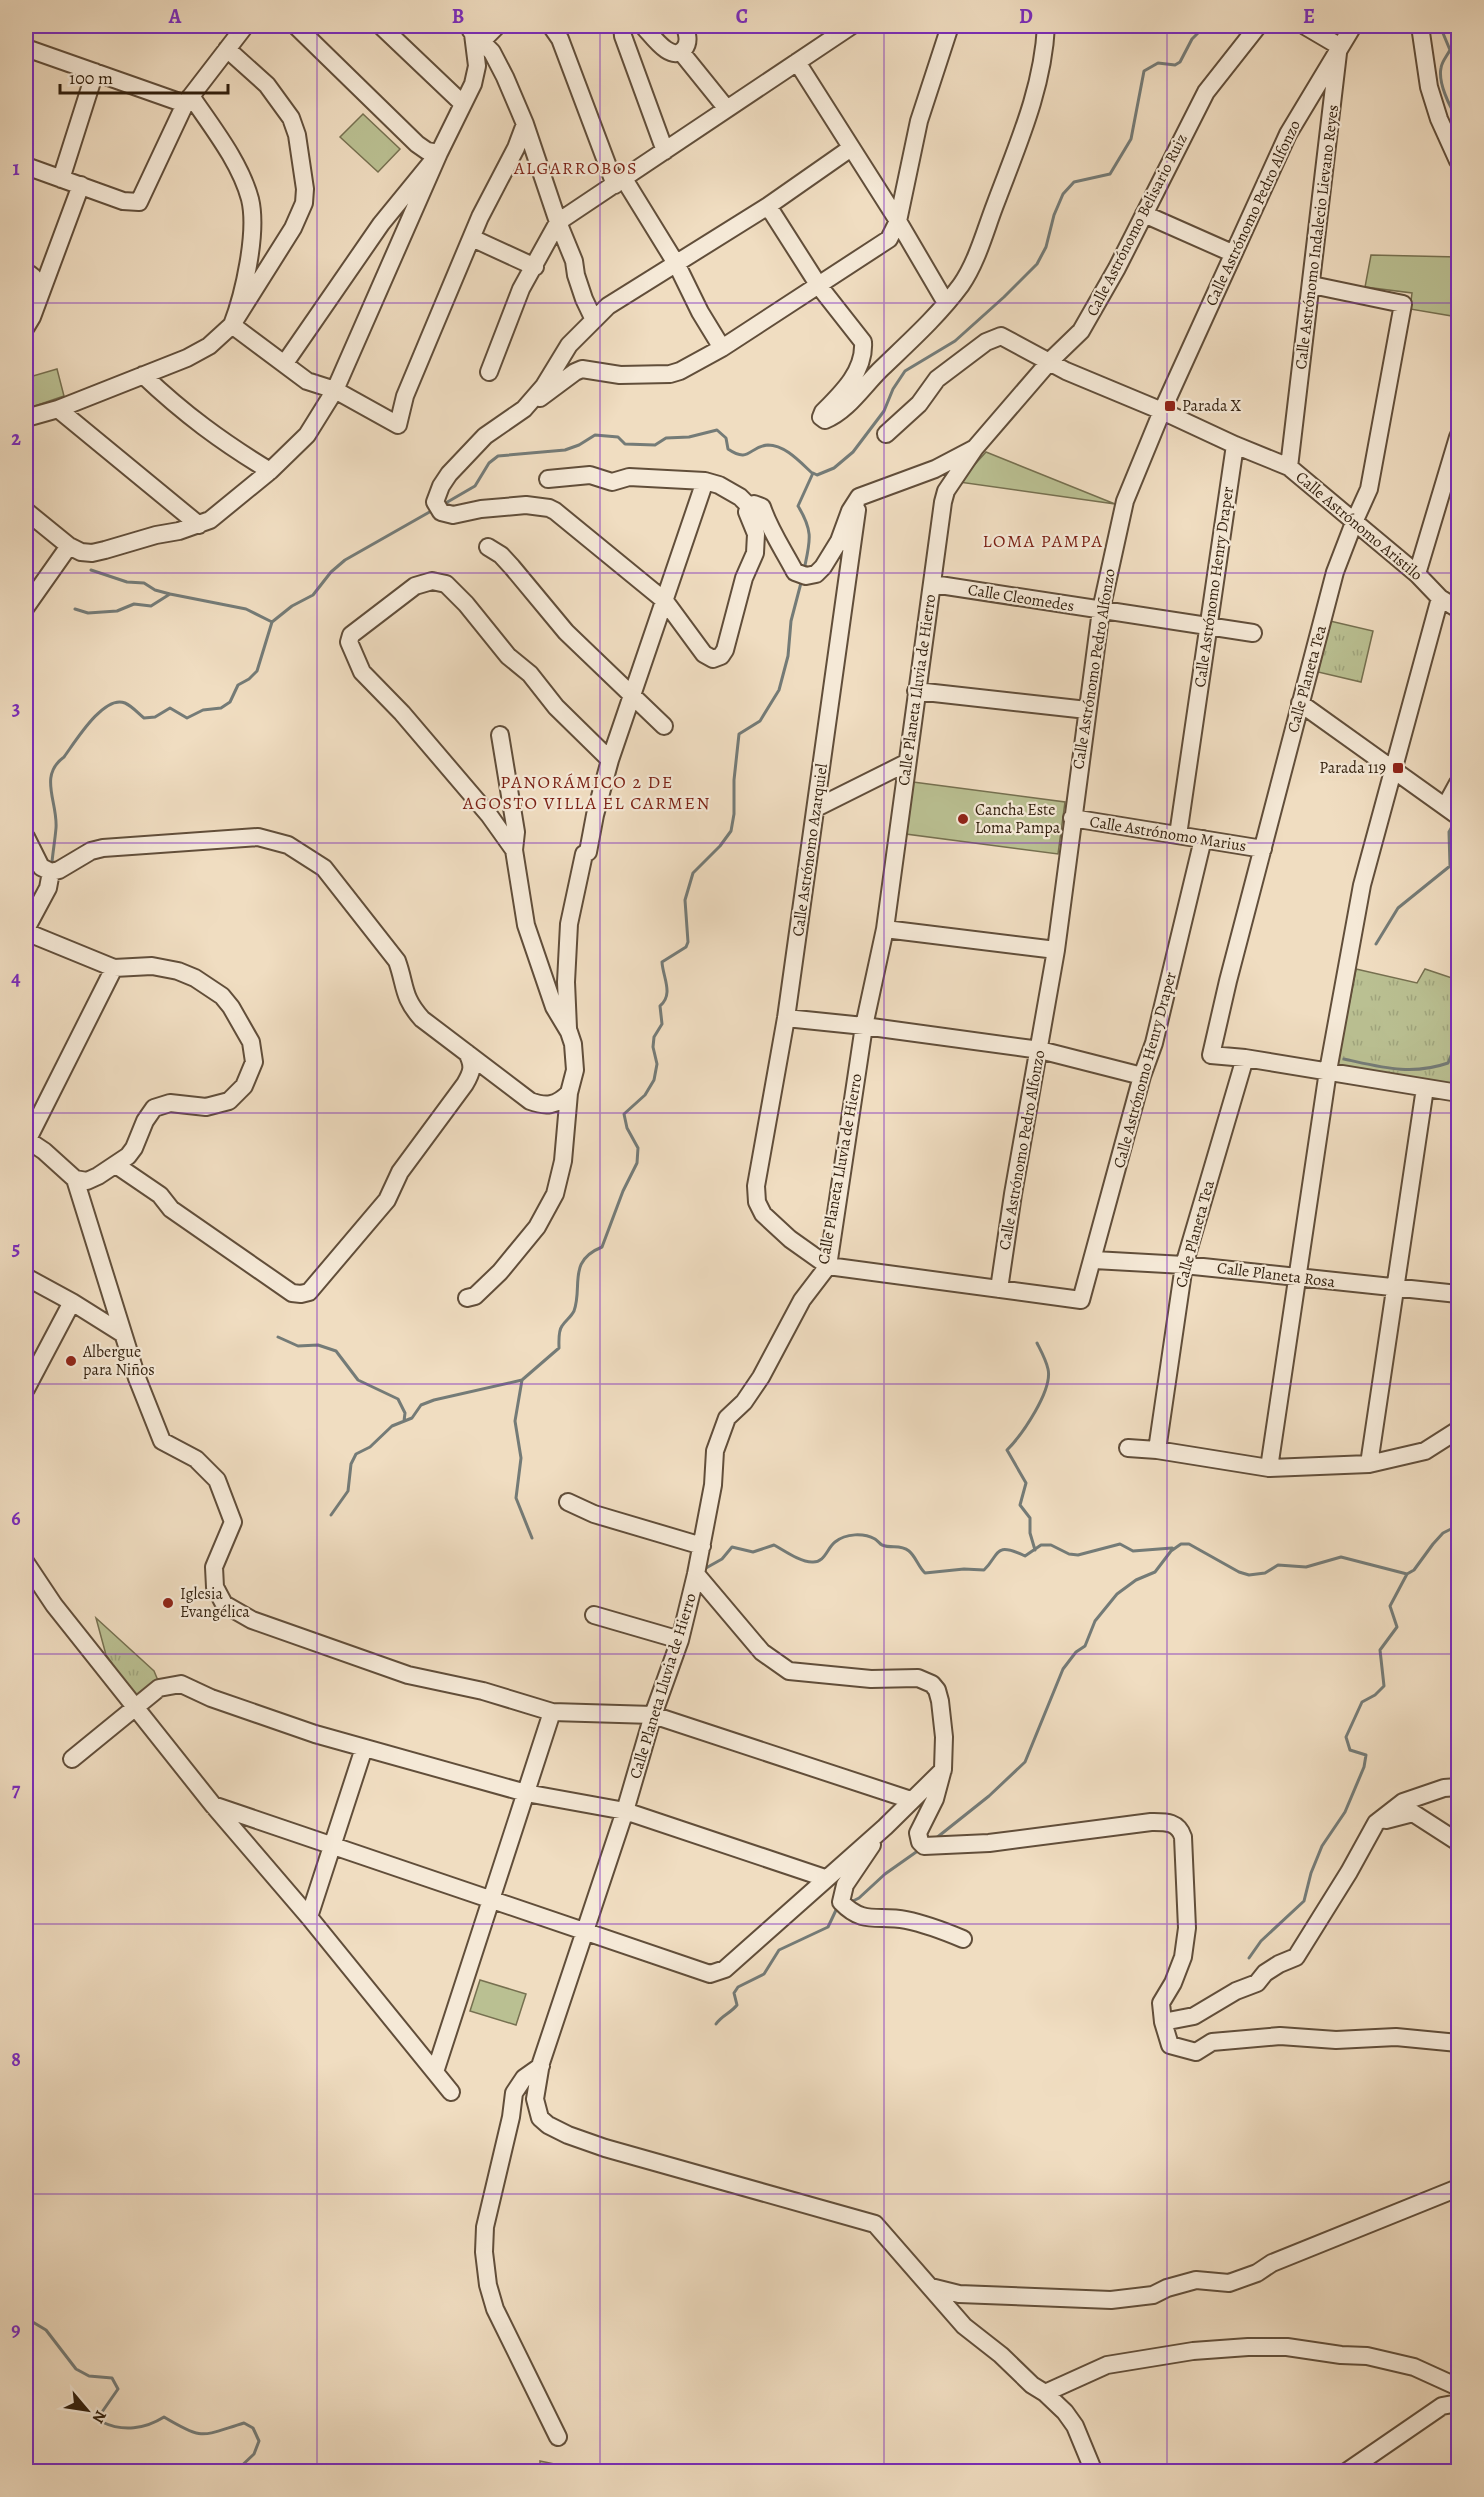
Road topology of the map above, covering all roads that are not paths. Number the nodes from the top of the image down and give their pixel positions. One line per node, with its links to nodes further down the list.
1 (245, 26): 19 (street)
2 (296, 26): 29 (street)
3 (381, 26): 24 (street)
4 (497, 26): 16 (street)
5 (552, 26): 33 (street)
6 (622, 26): 28 (street)
7 (643, 26): 20 (street)
8 (685, 26): 20 (street)
9 (851, 26): 21 (street)
10 (950, 26): 35 (street)
11 (1046, 26): 49 (street)
12 (1258, 26): 38 (street, Calle Astrónomo Belisario Ruiz)
13 (1305, 26): 17 (street)
14 (1353, 26): 17 (street, Calle Astrónomo Pedro Alfonzo)
15 (1420, 26): 30 (street)
16 (473, 32): 24 (street); 26 (street)
17 (1339, 46): 42 (street, Calle Astrónomo Pedro Alfonzo); 46 (street, Calle Astrónomo Indalecio Lievano Reyes)
18 (26, 48): 22 (street)
19 (227, 49): 23 (street); 51 (street)
20 (681, 52): 25 (street)
21 (797, 62): 25 (street); 27 (street)
22 (95, 72): 23 (street); 32 (street)
23 (188, 100): 34 (street); 51 (street)
24 (463, 104): 29 (street)
25 (727, 110): 28 (street)
26 (525, 124): 40 (street); 41 (street)
27 (851, 148): 36 (street); 37 (street)
28 (665, 151): 33 (street)
29 (439, 153): 55 (street); 58 (street)
30 (1458, 161)
31 (26, 166): 32 (street)
32 (61, 178): 34 (street)
33 (619, 182): 40 (street); 43 (street)
34 (81, 185): 48 (street)
35 (905, 192): 36 (street); 39 (street)
36 (882, 196): 39 (street)
37 (768, 206): 43 (street); 47 (street)
38 (1144, 214): 42 (street); 54 (street, Calle Astrónomo Belisario Ruiz)
39 (898, 221): 47 (street); 49 (street)
40 (558, 222): 44 (street); 50 (street)
41 (472, 238): 44 (street); 58 (street)
42 (1232, 253): 61 (street, Calle Astrónomo Pedro Alfonzo)
43 (677, 265): 50 (street); 53 (street)
44 (535, 267): 56 (street)
45 (26, 272): 48 (street)
46 (1312, 285): 67 (street, Calle Astrónomo Indalecio Lievano Reyes); 74 (street, Calle Planeta Tea)
47 (819, 286): 49 (street); 53 (street)
48 (39, 296): 52 (street)
49 (946, 303)
50 (594, 320): 60 (street)
51 (232, 325): 55 (street); 57 (street)
52 (26, 327)
53 (722, 348): 60 (street)
54 (1050, 361): 61 (street, Calle Astrónomo Aristilo); 63 (street, Calle Astrónomo Aristilo); 66 (street, Calle Astrónomo Belisario Ruiz)
55 (285, 363): 58 (street)
56 (489, 372)
57 (143, 375): 59 (street); 68 (street)
58 (335, 390): 68 (street)
59 (58, 409): 62 (street); 75 (street)
60 (524, 409): 81 (street)
61 (1162, 411): 65 (street, Calle Astrónomo Aristilo); 84 (street, Calle Astrónomo Pedro Alfonzo)
62 (26, 418)
63 (886, 434)
64 (1458, 437): 78 (street)
65 (1235, 445): 67 (street, Calle Astrónomo Aristilo); 85 (street, Calle Astrónomo Henry Draper)
66 (975, 448): 71 (street, Calle Astrónomo Belisario Ruiz); 79 (street, Calle Planeta Lluvia de Hierro)
67 (1289, 467): 74 (street, Calle Astrónomo Aristilo)
68 (270, 471): 75 (street)
69 (548, 479): 70 (street)
70 (705, 481): 72 (street); 81 (street)
71 (859, 497): 72 (street); 97 (street, Calle Astrónomo Azarquiel)
72 (749, 506): 81 (street)
73 (26, 511): 76 (street)
74 (1354, 520): 78 (street, Calle Astrónomo Aristilo); 89 (street, Calle Planeta Tea)
75 (199, 525): 76 (street)
76 (69, 546): 82 (street)
77 (488, 547): 88 (street)
78 (1417, 574): 80 (street, Calle Astrónomo Aristilo)
79 (933, 585): 84 (street, Calle Cleomedes); 87 (street, Calle Planeta Lluvia de Hierro)
80 (1440, 598): 83 (street, Calle Astrónomo Aristilo); 95 (street)
81 (664, 601): 88 (street)
82 (26, 607)
83 (1458, 609)
84 (1101, 610): 85 (street, Calle Cleomedes); 90 (street, Calle Astrónomo Pedro Alfonzo)
85 (1208, 626): 86 (street, Calle Cleomedes); 100 (street, Calle Astrónomo Henry Draper)
86 (1253, 633)
87 (916, 691): 90 (street); 94 (street, Calle Planeta Lluvia de Hierro)
88 (631, 695): 91 (street); 93 (street)
89 (1300, 703): 95 (street); 103 (street, Calle Planeta Tea)
90 (1087, 710): 99 (street, Calle Astrónomo Pedro Alfonzo)
91 (664, 726)
92 (500, 735): 104 (street)
93 (610, 760): 104 (street); 112 (street)
94 (906, 763): 97 (street); 106 (street, Calle Planeta Lluvia de Hierro)
95 (1393, 769): 98 (street); 116 (street)
96 (1458, 783): 98 (street)
97 (816, 808): 110 (street, Calle Astrónomo Azarquiel)
98 (1452, 810)
99 (1072, 818): 100 (street, Calle Astrónomo Marius); 108 (street, Calle Astrónomo Pedro Alfonzo)
100 (1178, 835): 102 (street, Calle Astrónomo Marius)
101 (26, 837): 105 (street)
102 (1203, 839): 103 (street, Calle Astrónomo Marius); 117 (street, Calle Astrónomo Henry Draper)
103 (1263, 849): 115 (street, Calle Planeta Tea)
104 (514, 850): 112 (street)
105 (51, 872): 107 (street); 114 (street)
106 (885, 929): 108 (street); 111 (street, Calle Planeta Lluvia de Hierro)
107 (26, 931): 109 (street)
108 (1056, 950): 113 (street, Calle Astrónomo Pedro Alfonzo)
109 (114, 968): 121 (street); 122 (street)
110 (786, 1018): 111 (street); 126 (street, Calle Astrónomo Azarquiel)
111 (864, 1026): 113 (street); 126 (street, Calle Planeta Lluvia de Hierro)
112 (568, 1032): 119 (street)
113 (1040, 1050): 117 (street); 130 (street, Calle Astrónomo Pedro Alfonzo)
114 (467, 1053): 119 (street); 122 (street)
115 (1245, 1058): 116 (street); 125 (street, Calle Planeta Tea)
116 (1328, 1071): 118 (street); 128 (street)
117 (1142, 1076): 124 (street, Calle Astrónomo Henry Draper)
118 (1425, 1088): 120 (street); 129 (street)
119 (569, 1093): 132 (street)
120 (1458, 1093)
121 (26, 1141): 123 (street)
122 (116, 1165): 123 (street)
123 (75, 1179): 134 (street)
124 (1094, 1260): 125 (street, Calle Planeta Rosa); 130 (street, Calle Astrónomo Henry Draper)
125 (1184, 1265): 128 (street, Calle Planeta Rosa); 138 (street, Calle Planeta Tea)
126 (828, 1266): 130 (street); 142 (street, Calle Planeta Lluvia de Hierro)
127 (26, 1277): 133 (street)
128 (1296, 1278): 129 (street, Calle Planeta Rosa); 140 (street)
129 (1394, 1288): 131 (street, Calle Planeta Rosa); 139 (street)
130 (999, 1289)
131 (1458, 1294)
132 (467, 1298)
133 (72, 1302): 134 (street); 135 (street)
134 (123, 1334): 148 (street)
135 (26, 1389)
136 (1458, 1430): 139 (street)
137 (1128, 1448): 138 (street)
138 (1157, 1449): 140 (street)
139 (1369, 1464): 140 (street)
140 (1269, 1468)
141 (568, 1502): 142 (street)
142 (702, 1546): 144 (street, Calle Planeta Lluvia de Hierro)
143 (26, 1563): 147 (street)
144 (696, 1574): 146 (street, Calle Planeta Lluvia de Hierro); 152 (street)
145 (594, 1615): 146 (street)
146 (680, 1641): 149 (street, Calle Planeta Lluvia de Hierro)
147 (136, 1706): 150 (street); 151 (street); 156 (street)
148 (552, 1712): 149 (street); 154 (street)
149 (653, 1714): 155 (street); 157 (street, Calle Planeta Lluvia de Hierro)
150 (364, 1748): 154 (street); 161 (street)
151 (72, 1759)
152 (943, 1769): 155 (street); 167 (street)
153 (1458, 1787): 158 (street)
154 (526, 1792): 157 (street); 163 (street)
155 (911, 1800): 159 (street)
156 (213, 1805): 161 (street); 164 (street)
157 (625, 1811): 162 (street); 165 (street, Calle Planeta Lluvia de Hierro)
158 (1376, 1823): 160 (street); 167 (street)
159 (885, 1827): 162 (street); 166 (street)
160 (1458, 1842)
161 (332, 1845): 163 (street); 164 (street)
162 (825, 1878): 165 (street)
163 (491, 1899): 165 (street); 170 (street)
164 (309, 1917): 170 (street)
165 (585, 1931): 169 (street, Calle Planeta Lluvia de Hierro)
166 (963, 1939)
167 (1162, 2022): 168 (street)
168 (1458, 2043)
169 (541, 2066): 173 (street, Calle Planeta Lluvia de Hierro); 177 (street)
170 (435, 2072): 171 (street)
171 (451, 2092)
172 (1458, 2188): 173 (street)
173 (931, 2287): 175 (street, Calle Planeta Lluvia de Hierro)
174 (1458, 2387): 175 (street)
175 (1045, 2393): 178 (street, Calle Planeta Lluvia de Hierro)
176 (1458, 2403): 179 (street)
177 (558, 2437)
178 (1094, 2472)
179 (1346, 2472)

